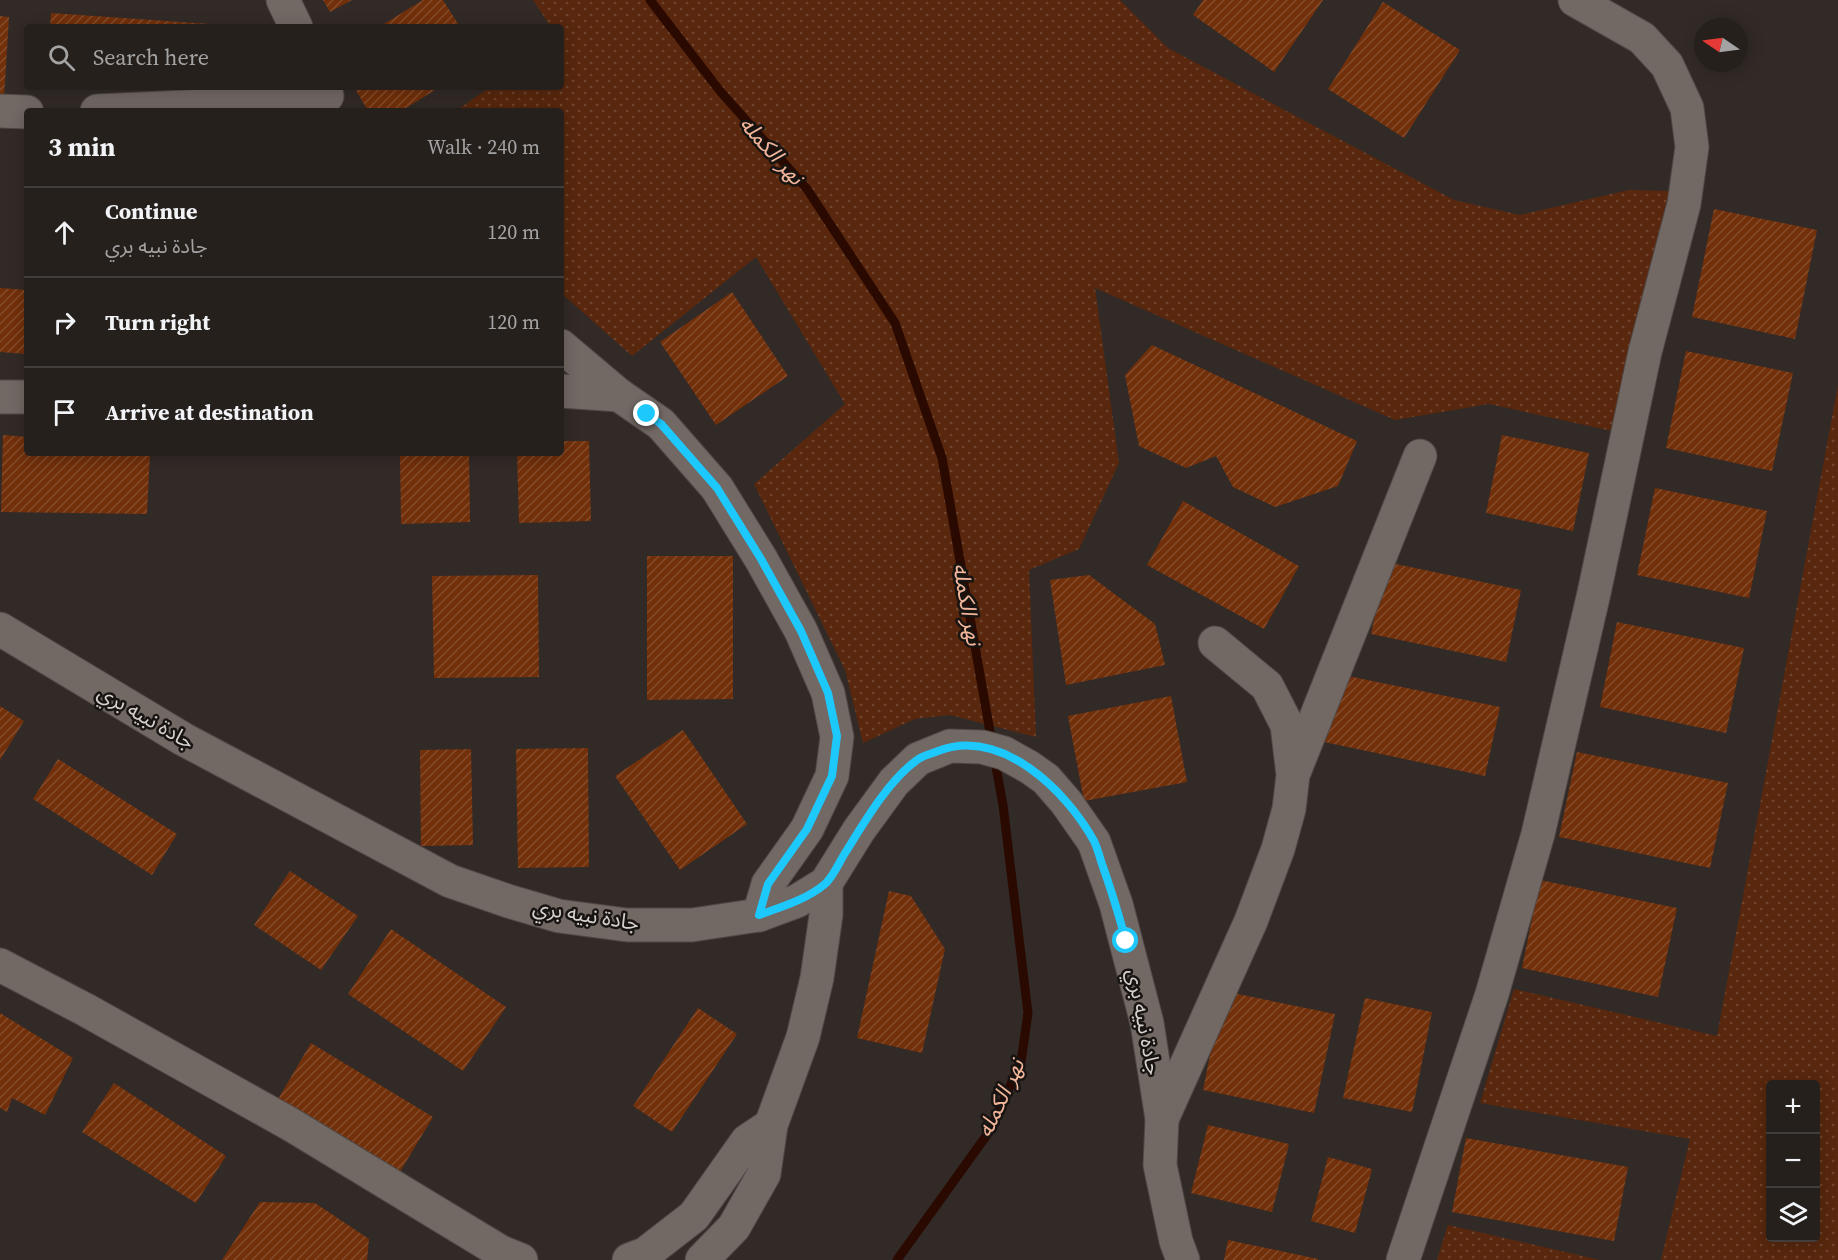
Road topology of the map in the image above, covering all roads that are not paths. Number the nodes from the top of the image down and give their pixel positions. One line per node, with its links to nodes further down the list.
1 (283, 0): 3 (street)
2 (1575, 0): 26 (street)
3 (295, 24)
4 (330, 98): 5 (street)
5 (162, 108)
6 (0, 111): 7 (street)
7 (24, 112)
8 (564, 349): 10 (street)
9 (564, 392): 10 (street)
10 (619, 395): 18 (street)
11 (0, 397): 12 (street)
12 (24, 397)
13 (1420, 456): 16 (street)
14 (0, 629): 18 (street, جادة نبيه بري)
15 (1215, 643): 16 (street)
16 (1293, 775): 20 (street)
17 (826, 883): 18 (street, جادة نبيه بري); 20 (street, جادة نبيه بري); 21 (street)
18 (759, 915)
19 (0, 965): 22 (street)
20 (1162, 1119): 25 (street, جادة نبيه بري)
21 (771, 1125): 23 (street); 24 (street)
22 (521, 1260)
23 (629, 1260)
24 (702, 1260)
25 (1183, 1260)
26 (1403, 1260)

